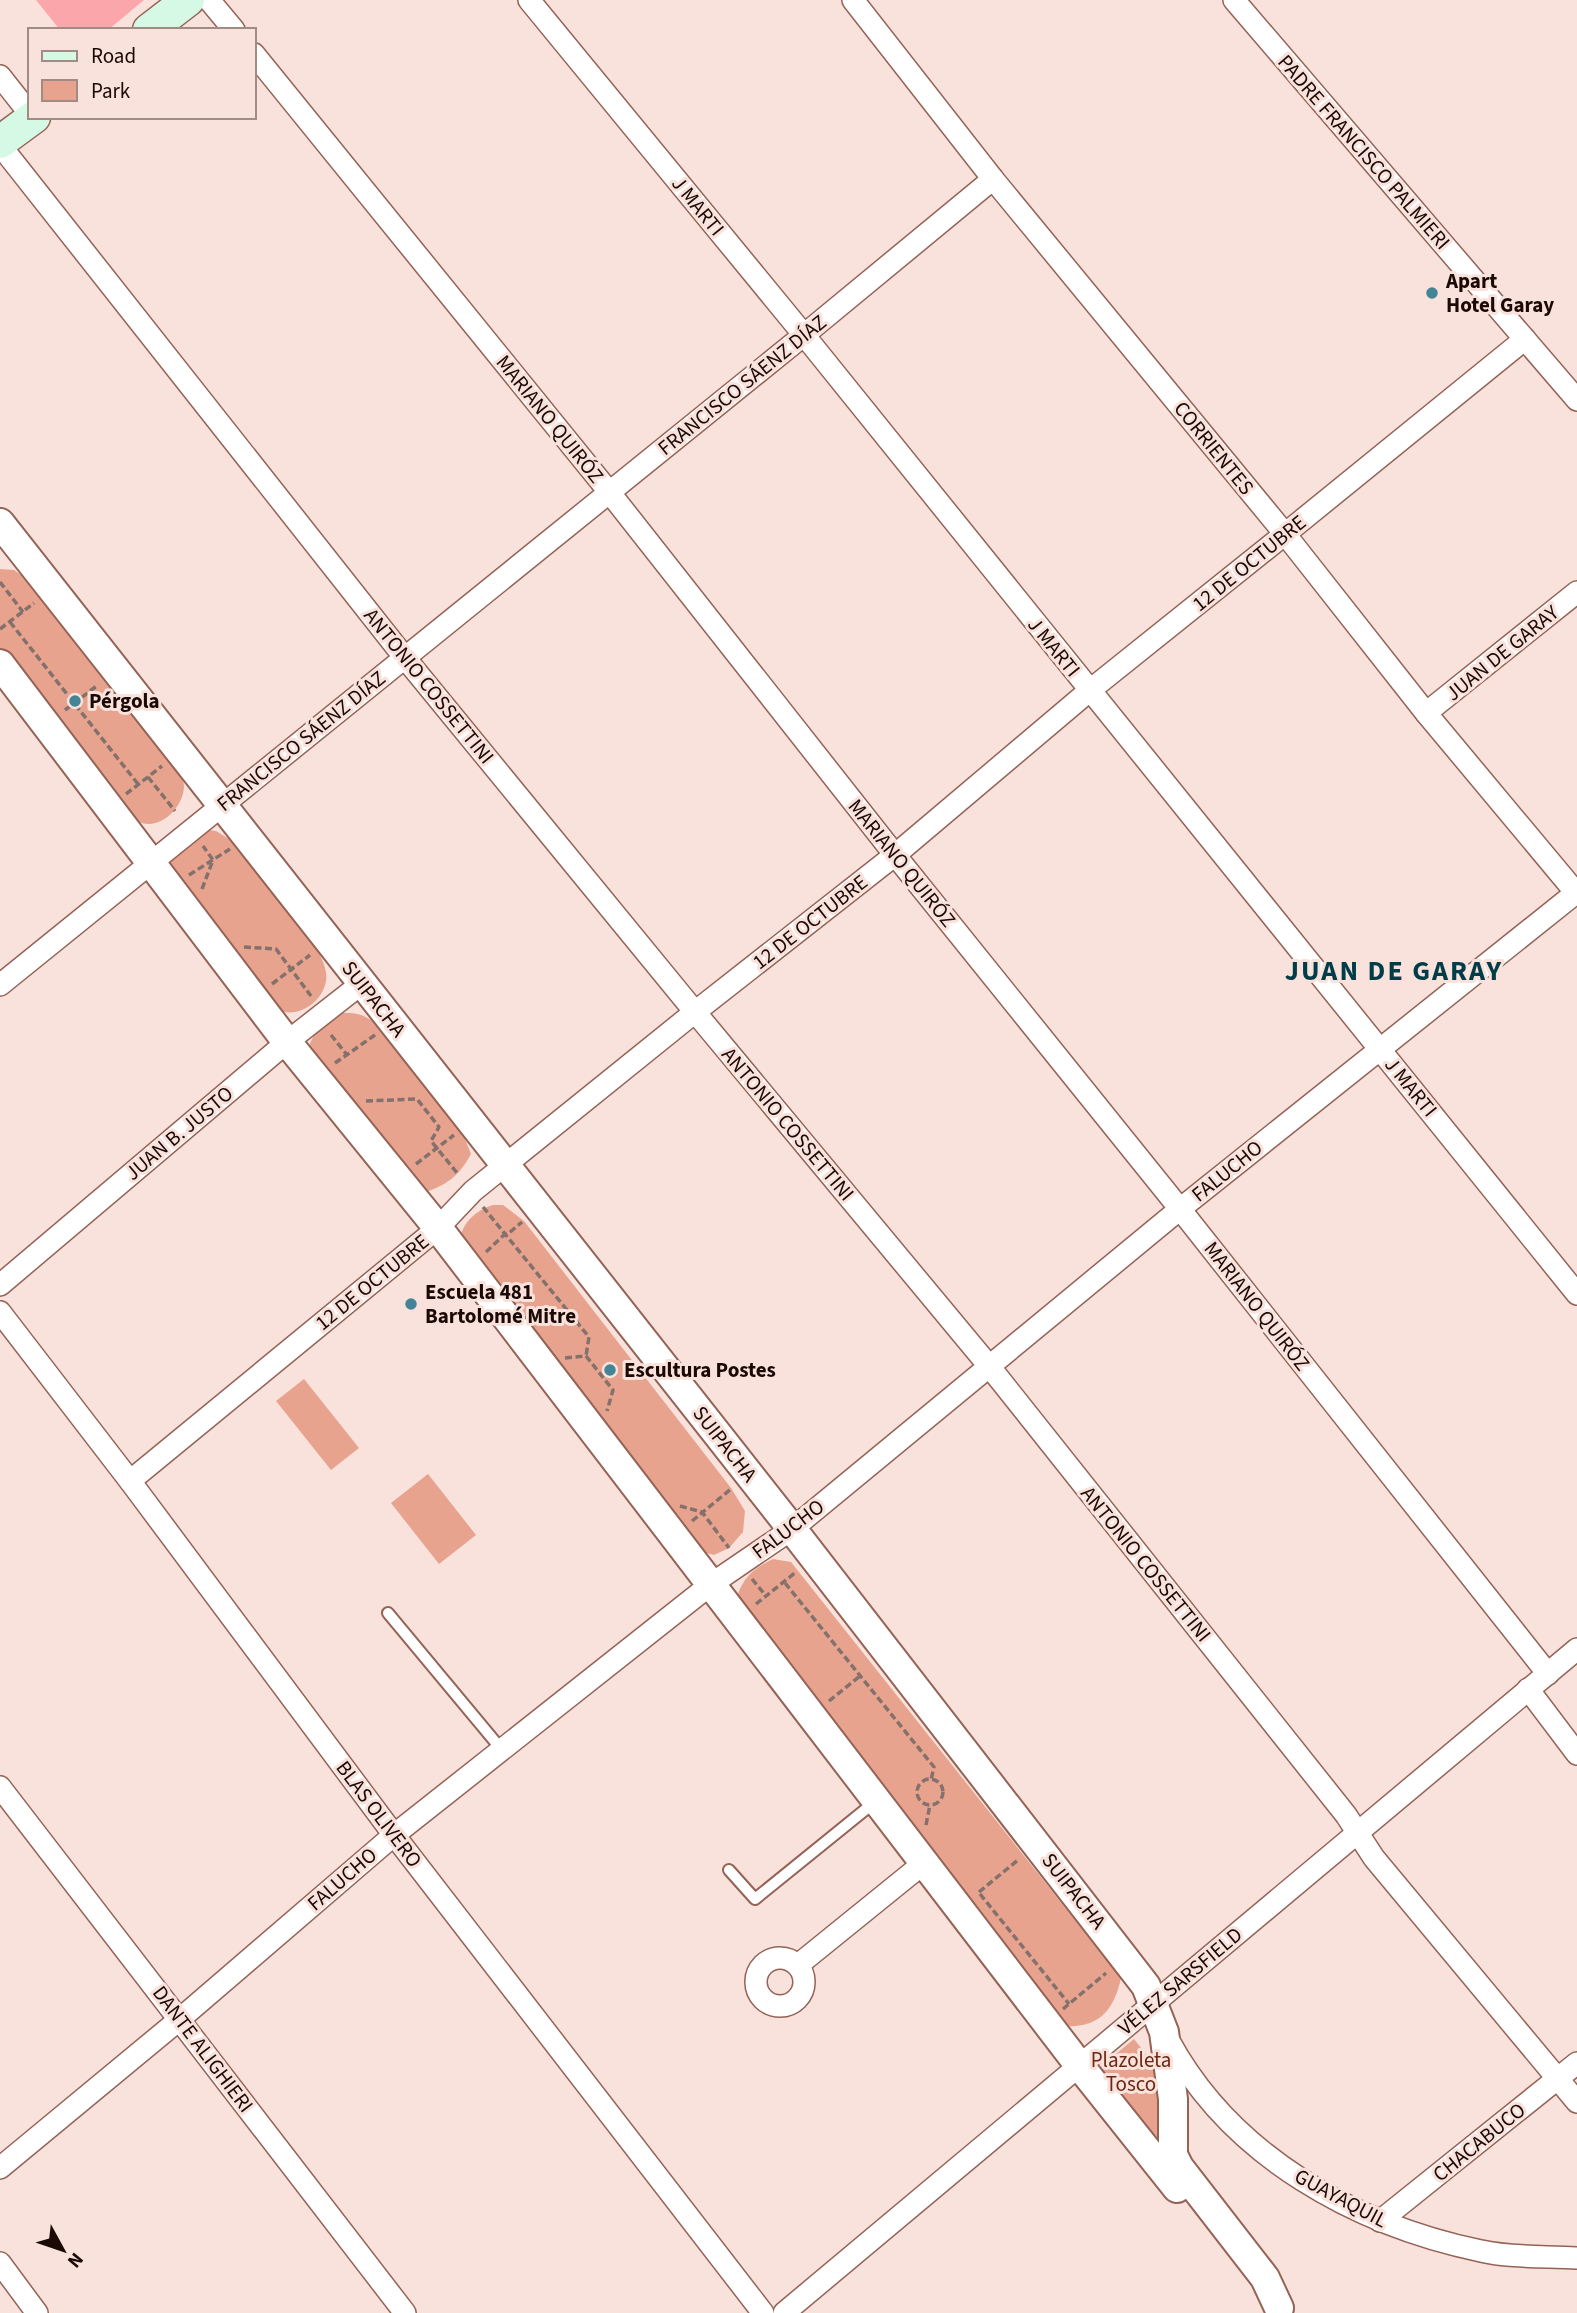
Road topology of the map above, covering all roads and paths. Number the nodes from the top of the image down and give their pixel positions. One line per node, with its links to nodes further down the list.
1 (188, 0): 6 (main road)
2 (209, 0): 7 (street)
3 (529, 0): 14 (street, J MARTI)
4 (853, 0): 13 (street, CORRIENTES)
5 (1234, 0): 15 (street, PADRE FRANCISCO PALMIERI)
6 (152, 28)
7 (232, 28)
8 (256, 56): 17 (street, MARIANO QUIRÓZ)
9 (0, 76): 10 (street)
10 (28, 112)
11 (30, 119): 12 (main road)
12 (0, 143): 26 (street, ANTONIO COSSETTINI)
13 (993, 179): 14 (street, FRANCISCO SÁENZ DÍAZ); 19 (street, CORRIENTES)
14 (804, 335): 17 (street, FRANCISCO SÁENZ DÍAZ); 29 (street, J MARTI)
15 (1525, 339): 16 (street, PADRE FRANCISCO PALMIERI); 19 (street, 12 DE OCTUBRE)
16 (1577, 400)
17 (610, 493): 26 (street, FRANCISCO SÁENZ DÍAZ); 40 (street, MARIANO QUIRÓZ)
18 (0, 523): 37 (street, SUIPACHA)
19 (1285, 534): 29 (street, 12 DE OCTUBRE); 32 (street, CORRIENTES)
20 (0, 582): 23 (path)
21 (1577, 592): 32 (street, JUAN DE GARAY)
22 (34, 603): 23 (path)
23 (23, 612): 24 (path)
24 (10, 622): 25 (path); 30 (path)
25 (0, 629)
26 (405, 658): 37 (street, FRANCISCO SÁENZ DÍAZ); 52 (street, ANTONIO COSSETTINI)
27 (0, 664): 42 (street, SUIPACHA)
28 (103, 681): 30 (path)
29 (1089, 691): 40 (street, 12 DE OCTUBRE); 56 (street, J MARTI)
30 (74, 703): 31 (path); 35 (path)
31 (63, 711)
32 (1426, 713): 45 (street, CORRIENTES)
33 (164, 764): 34 (path)
34 (148, 777): 35 (path); 38 (path)
35 (138, 784): 36 (path)
36 (116, 801)
37 (222, 804): 42 (street, FRANCISCO SÁENZ DÍAZ); 49 (street, SUIPACHA)
38 (175, 811)
39 (237, 844): 41 (path)
40 (895, 855): 52 (street, 12 DE OCTUBRE); 65 (street, MARIANO QUIRÓZ)
41 (213, 860): 43 (path); 44 (path)
42 (150, 863): 50 (street, FRANCISCO SÁENZ DÍAZ); 55 (street, SUIPACHA)
43 (184, 879)
44 (201, 891)
45 (1577, 893): 56 (street, FALUCHO)
46 (242, 947): 48 (path)
47 (317, 949): 48 (path)
48 (291, 969): 51 (path); 53 (path)
49 (362, 984): 53 (street, JUAN B. JUSTO); 61 (street, SUIPACHA)
50 (0, 985)
51 (270, 985)
52 (695, 1012): 61 (street, 12 DE OCTUBRE); 77 (street, ANTONIO COSSETTINI)
53 (324, 1013): 55 (street, JUAN B. JUSTO)
54 (382, 1030): 57 (path)
55 (287, 1042): 57 (street, SUIPACHA); 72 (street, JUAN B. JUSTO)
56 (1380, 1048): 65 (street, FALUCHO); 73 (street, J MARTI)
57 (315, 1077): 67 (street, SUIPACHA)
58 (366, 1101): 60 (path)
59 (461, 1129): 60 (path)
60 (437, 1148): 62 (path); 63 (path)
61 (505, 1166): 67 (street, 12 DE OCTUBRE); 84 (street, SUIPACHA)
62 (408, 1169)
63 (458, 1174)
64 (481, 1204): 68 (path)
65 (1180, 1209): 77 (street, FALUCHO); 94 (street, MARIANO QUIRÓZ)
66 (524, 1221): 68 (path)
67 (438, 1228): 79 (street, 12 DE OCTUBRE); 89 (street, SUIPACHA)
68 (505, 1234): 69 (path); 75 (path)
69 (489, 1250): 70 (path); 71 (path)
70 (480, 1258)
71 (491, 1259)
72 (0, 1285)
73 (1577, 1294)
74 (0, 1312): 79 (street, BLAS OLIVERO)
75 (586, 1356): 76 (path); 78 (path)
76 (565, 1358)
77 (989, 1366): 84 (street, FALUCHO); 104 (street, ANTONIO COSSETTINI)
78 (607, 1412)
79 (130, 1481): 106 (street, BLAS OLIVERO)
80 (731, 1489): 82 (path)
81 (680, 1506): 82 (path)
82 (702, 1512): 83 (path); 85 (path)
83 (686, 1525)
84 (792, 1529): 89 (street, FALUCHO); 113 (street, SUIPACHA)
85 (729, 1548)
86 (798, 1570): 88 (path)
87 (749, 1575): 90 (path)
88 (785, 1583): 90 (path); 95 (path)
89 (710, 1585): 98 (street, FALUCHO); 102 (street, SUIPACHA)
90 (766, 1596): 91 (path)
91 (750, 1610)
92 (388, 1613): 98 (lane)
93 (1577, 1649): 94 (street, VÉLEZ SARSFIELD)
94 (1548, 1674): 96 (street, VÉLEZ SARSFIELD)
95 (860, 1676): 97 (path); 100 (path)
96 (1528, 1689): 99 (street); 104 (street, VÉLEZ SARSFIELD)
97 (827, 1702)
98 (502, 1750): 106 (street, FALUCHO)
99 (1577, 1754)
100 (932, 1780): 103 (path); 103 (path)
101 (0, 1787): 115 (street, DANTE ALIGHIERI)
102 (876, 1801): 108 (street, SUIPACHA); 109 (lane)
103 (930, 1805): 105 (path)
104 (1357, 1832): 113 (street, VÉLEZ SARSFIELD); 119 (street, ANTONIO COSSETTINI)
105 (934, 1834)
106 (394, 1835): 115 (street, FALUCHO); 128 (street, BLAS OLIVERO)
107 (1024, 1855): 112 (path)
108 (924, 1863): 110 (street); 118 (street, SUIPACHA)
109 (729, 1870)
110 (798, 1965)
111 (1113, 1968): 112 (path)
112 (1069, 2004): 114 (path)
113 (1153, 2005): 116 (street, SUIPACHA); 118 (street, VÉLEZ SARSFIELD)
114 (1057, 2015)
115 (180, 2019): 121 (street, FALUCHO); 127 (street, DANTE ALIGHIERI)
116 (1164, 2032): 122 (street, GUAYAQUIL); 125 (street, SUIPACHA)
117 (1577, 2063): 119 (street, CHACABUCO)
118 (1079, 2065): 125 (street, SUIPACHA); 129 (street, VÉLEZ SARSFIELD)
119 (1558, 2079): 120 (street, ANTONIO COSSETTINI); 122 (street, CHACABUCO)
120 (1577, 2102)
121 (0, 2168)
122 (1380, 2221): 123 (street, GUAYAQUIL)
123 (1577, 2258)
124 (0, 2263): 126 (street)
125 (1279, 2311)
126 (37, 2313)
127 (405, 2313)
128 (763, 2313)
129 (784, 2313)

